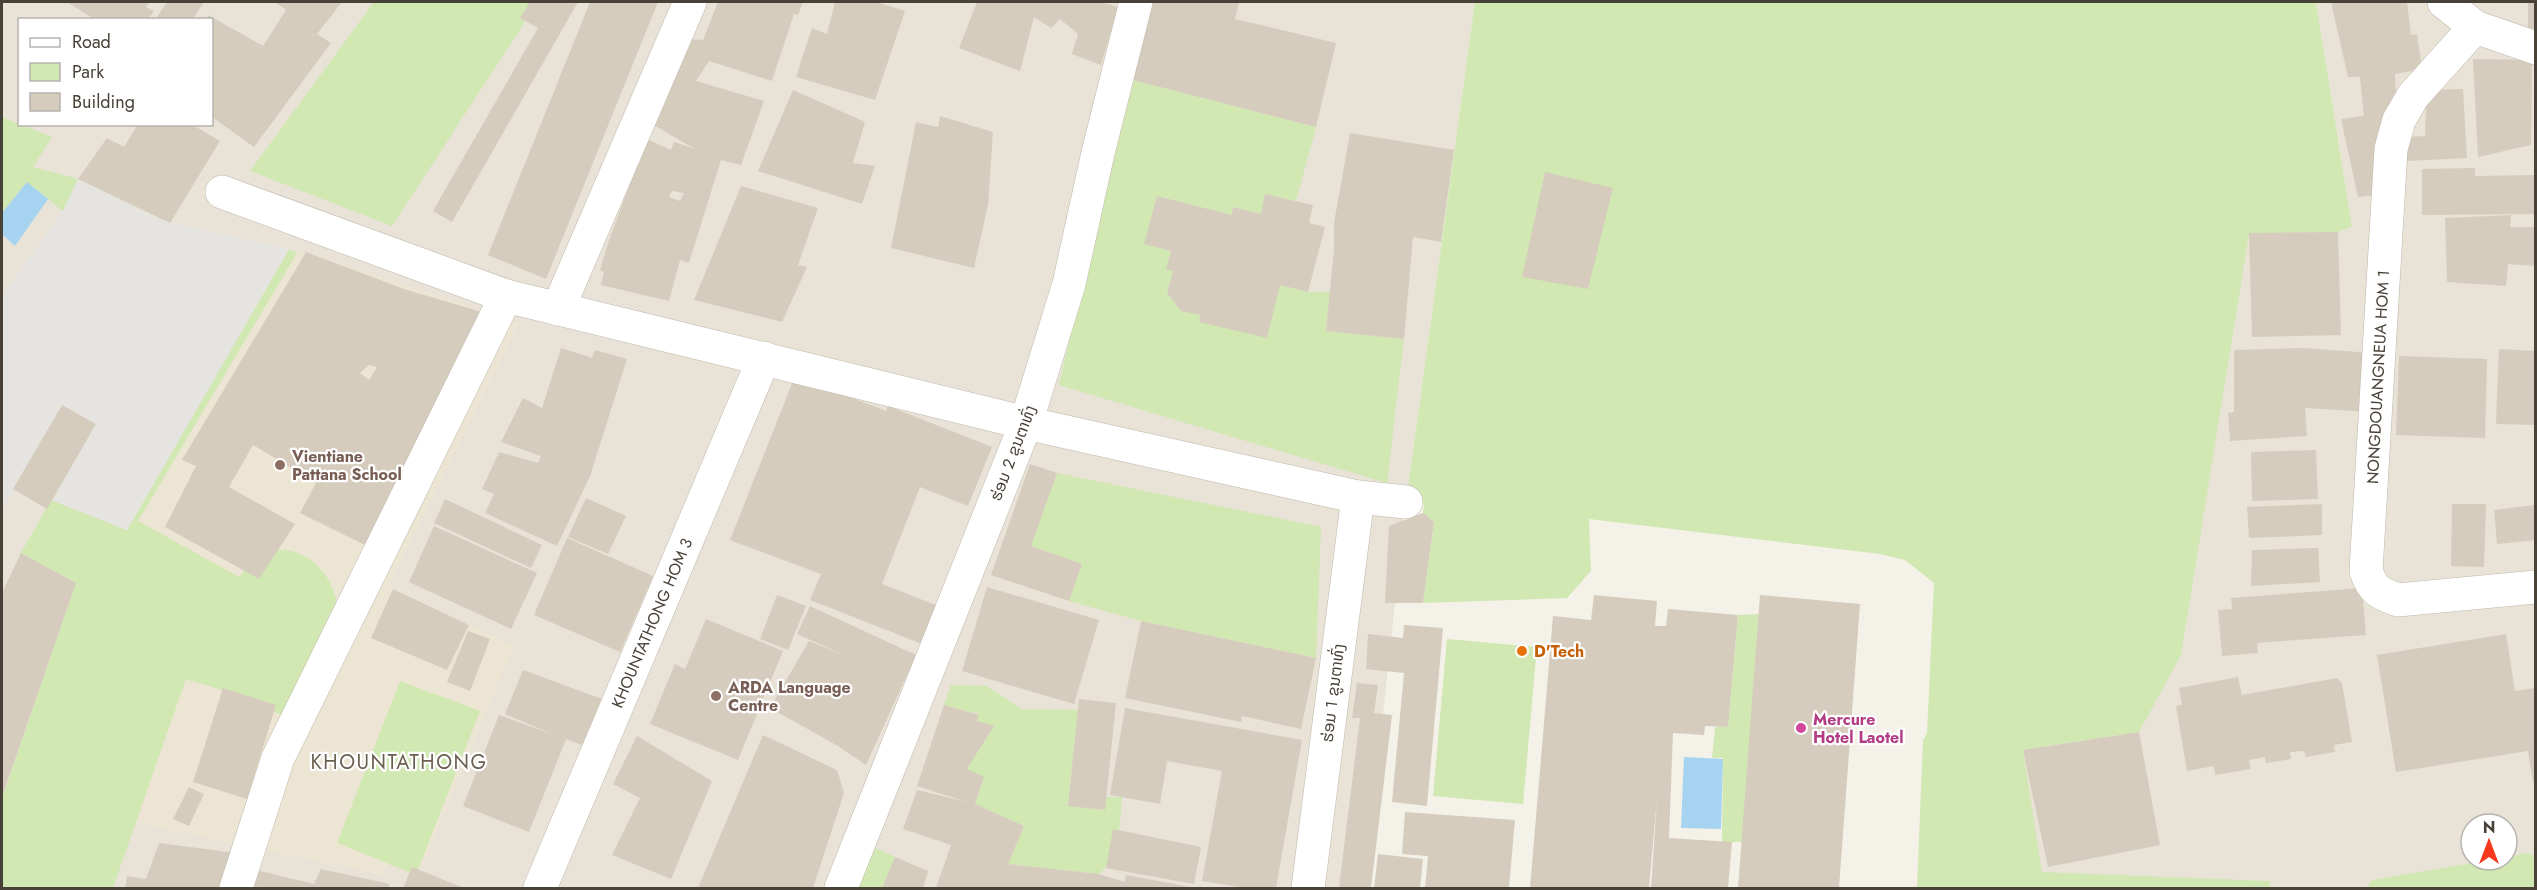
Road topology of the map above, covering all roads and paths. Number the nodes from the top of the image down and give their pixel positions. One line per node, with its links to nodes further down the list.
1 (690, 2): 8 (street)
2 (1137, 2): 10 (street, ຮ່ອມ 2 ຂູນຕາທົ່ງ)
3 (2444, 2): 4 (street)
4 (2475, 27): 5 (street); 13 (street, NONGDOUANGNEUA HOM 1)
5 (2535, 48)
6 (222, 192): 7 (street)
7 (506, 296): 8 (street); 14 (street)
8 (558, 309): 9 (street)
9 (764, 358): 10 (street); 15 (street, KHOUNTATHONG HOM 3)
10 (1026, 423): 11 (street); 16 (street, ຮ່ອມ 2 ຂູນຕາທົ່ງ)
11 (1359, 497): 12 (street); 17 (street, ຮ່ອມ 1 ຂູນຕາທົ່ງ)
12 (1406, 502)
13 (2535, 587)
14 (236, 888)
15 (540, 888)
16 (842, 888)
17 (1308, 888)

